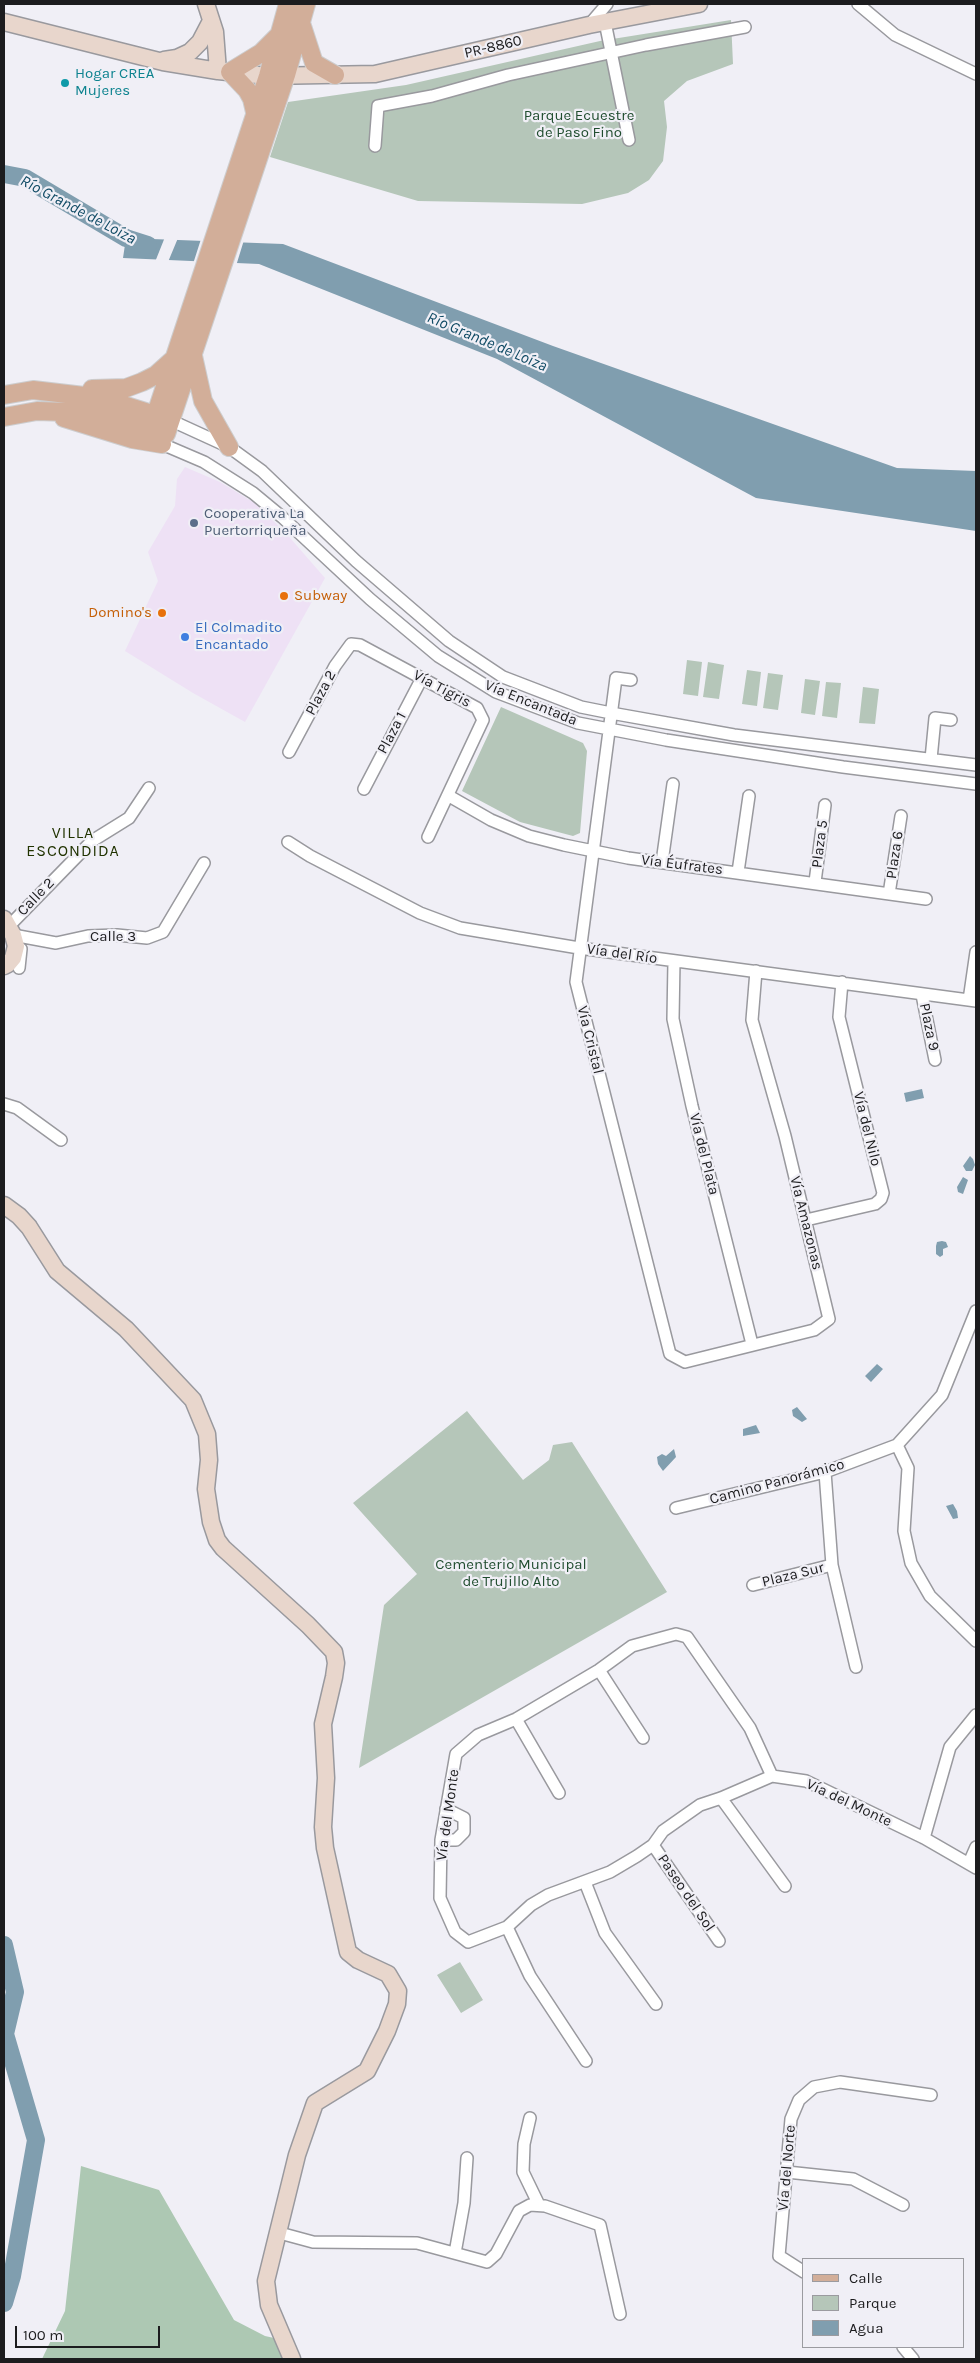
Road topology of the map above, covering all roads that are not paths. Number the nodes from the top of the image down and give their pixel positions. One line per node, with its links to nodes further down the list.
1 (206, 4): 7 (main road)
2 (288, 4): 12 (main road)
3 (306, 4): 9 (main road)
4 (607, 4): 10 (street)
5 (699, 4): 10 (main road, PR-8860 / PR-8860)
6 (858, 4): 16 (street)
7 (211, 21): 14 (main road); 15 (main road)
8 (4, 22): 14 (main road, PR-8860)
9 (301, 22): 17 (main road); 18 (main road)
10 (597, 23): 13 (street); 18 (main road, PR-8860 / PR-8860)
11 (745, 27): 13 (street)
12 (279, 36): 15 (main road); 19 (main road)
13 (611, 53): 21 (street); 22 (street)
14 (157, 61): 15 (main road, PR-8860)
15 (224, 71): 19 (main road, PR-8860); 20 (main road)
16 (976, 74)
17 (286, 75): 18 (main road, PR-8860 / PR-8860); 19 (main road, PR-8860); 20 (main road)
18 (335, 75)
19 (268, 76): 20 (main road)
20 (257, 124): 23 (main road)
21 (629, 140)
22 (376, 146)
23 (186, 350): 24 (main road); 27 (main road); 28 (main road)
24 (33, 390): 25 (main road); 27 (main road)
25 (4, 394)
26 (4, 417): 27 (main road)
27 (161, 429): 28 (street, Vía Encantada); 34 (street, Vía Encantada)
28 (229, 447): 32 (street, Vía Encantada)
29 (360, 645): 30 (street, Vía Tigris); 35 (street, Plaza 2)
30 (422, 678): 41 (street, Plaza 1); 42 (street, Vía Tigris)
31 (632, 680): 32 (street, Vía Cristal)
32 (611, 713): 34 (street, Vía Cristal); 36 (street, Vía Encantada)
33 (951, 720): 36 (street)
34 (608, 729): 39 (street, Vía Encantada); 48 (street, Vía Cristal)
35 (289, 752)
36 (931, 759): 37 (street, Vía Encantada)
37 (976, 765)
38 (673, 784): 49 (street)
39 (976, 784)
40 (149, 788): 55 (street, Calle 2)
41 (364, 790)
42 (449, 796): 46 (street, Vía Tigris); 48 (street, Vía Éufrates)
43 (749, 796): 51 (street)
44 (825, 805): 52 (street, Plaza 5)
45 (901, 816): 53 (street, Plaza 6)
46 (428, 837)
47 (288, 842): 56 (street, Vía del Río)
48 (594, 851): 49 (street, Vía Éufrates); 56 (street, Vía Cristal)
49 (662, 862): 51 (street, Vía Éufrates)
50 (204, 863): 55 (street, Calle 3)
51 (738, 872): 52 (street, Vía Éufrates)
52 (815, 882): 53 (street, Vía Éufrates)
53 (890, 894): 54 (street, Vía Éufrates)
54 (926, 899)
55 (12, 929): 59 (main road)
56 (579, 948): 58 (street, Vía del Río); 71 (street, Vía Cristal)
57 (976, 952): 63 (street)
58 (674, 961): 60 (street, Vía del Río); 70 (street, Vía del Plata)
59 (11, 967)
60 (756, 971): 61 (street, Vía del Río); 68 (street, Vía Amazonas)
61 (842, 982): 62 (street, Vía del Río); 68 (street, Vía del Nilo)
62 (922, 994): 63 (street, Vía del Río); 64 (street, Plaza 9)
63 (973, 1001)
64 (935, 1060)
65 (4, 1104): 66 (street)
66 (61, 1140)
67 (4, 1205): 104 (main road)
68 (806, 1220): 70 (street, Vía Amazonas)
69 (976, 1311): 72 (street, Camino Panorámico)
70 (752, 1344): 71 (street, Vía Amazonas)
71 (677, 1357)
72 (898, 1445): 73 (street, Camino Panorámico); 77 (street)
73 (825, 1472): 74 (street, Camino Panorámico); 75 (street)
74 (676, 1508)
75 (832, 1566): 76 (street, Plaza Sur); 78 (street)
76 (754, 1585)
77 (976, 1642)
78 (856, 1667)
79 (599, 1670): 81 (street, Vía del Monte); 82 (street); 83 (street, Vía del Monte)
80 (976, 1715): 87 (street)
81 (516, 1720): 84 (street); 86 (street, Vía del Monte)
82 (643, 1738)
83 (772, 1776): 85 (street, Vía del Monte); 87 (street, Vía del Monte)
84 (559, 1793)
85 (721, 1798): 89 (street, Vía del Monte); 93 (street)
86 (446, 1809): 88 (street, Vía del Monte); 88 (street)
87 (924, 1838): 91 (street, Vía del Monte)
88 (441, 1840): 94 (street, Vía del Monte)
89 (654, 1845): 92 (street, Vía del Monte); 95 (street, Paseo del Sol)
90 (976, 1847): 91 (street)
91 (972, 1865)
92 (584, 1882): 94 (street, Vía del Monte); 96 (street)
93 (785, 1886)
94 (508, 1927): 97 (street)
95 (719, 1941)
96 (656, 2004)
97 (586, 2061)
98 (931, 2095): 101 (street, Vía del Norte)
99 (530, 2118): 103 (street)
100 (467, 2158): 105 (street)
101 (787, 2172): 102 (street); 106 (street, Vía del Norte)
102 (903, 2205)
103 (539, 2206): 105 (street); 107 (street)
104 (276, 2232): 105 (street); 109 (main road)
105 (455, 2253)
106 (802, 2271)
107 (620, 2314)
108 (904, 2348): 110 (street)
109 (292, 2359)
110 (913, 2359)

